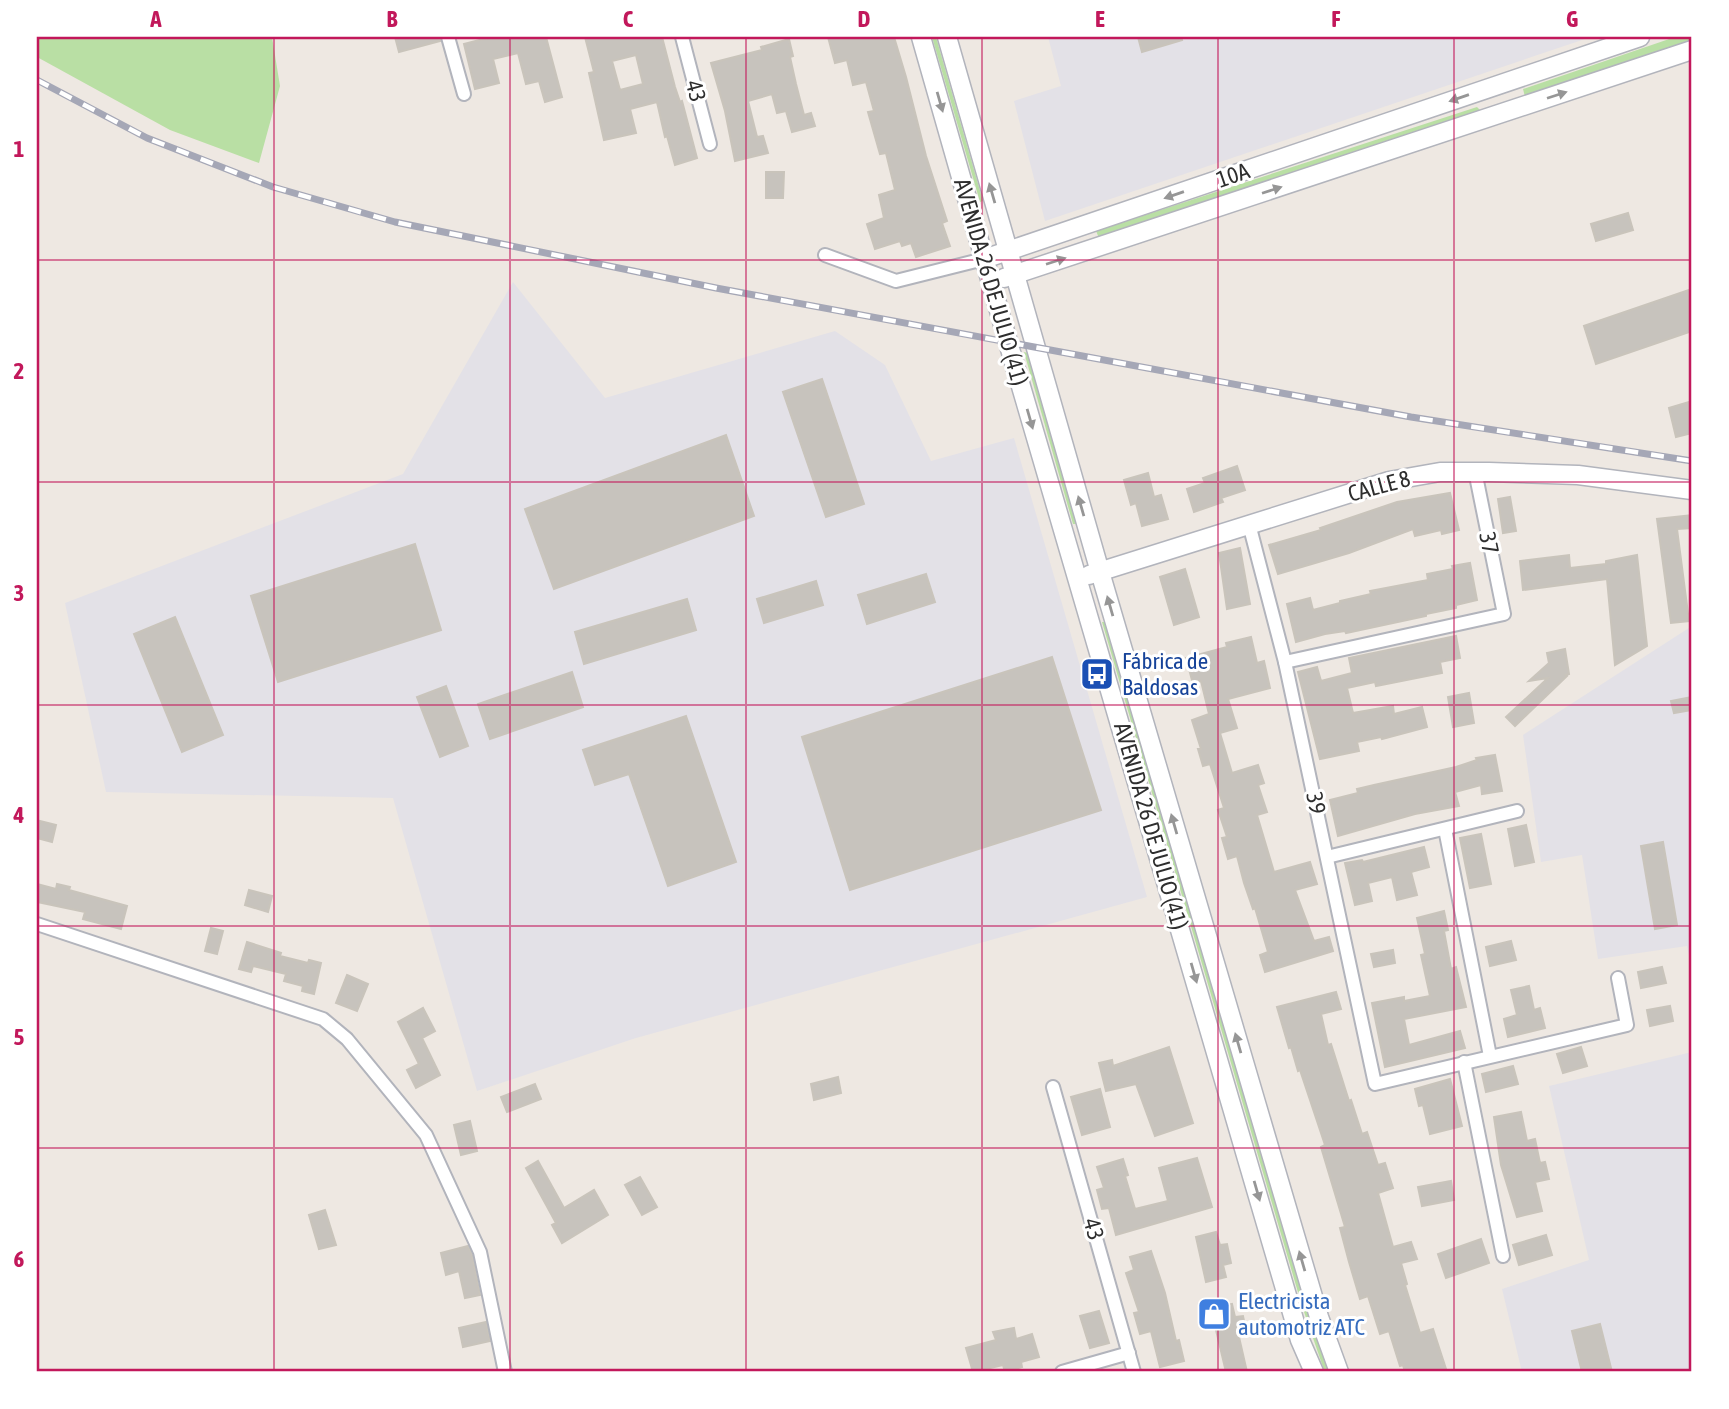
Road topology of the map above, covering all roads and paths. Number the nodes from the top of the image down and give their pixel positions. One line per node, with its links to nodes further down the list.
1 (448, 37): 8 (street)
2 (682, 37): 10 (street, 43)
3 (921, 37): 13 (main road, AVENIDA 26 DE JULIO (41), one-way to 13)
4 (947, 37): 11 (main road, AVENIDA 26 DE JULIO (41), one-way to 4)
5 (1640, 37): 7 (main road, 10A)
6 (1692, 50): 9 (main road, 10A, one-way to 6)
7 (1501, 83): 9 (main road); 11 (main road, 10A, one-way to 11)
8 (464, 94)
9 (1511, 110): 14 (main road, 10A, one-way to 9)
10 (710, 144)
11 (1009, 251): 13 (main road, 10A); 14 (main road, AVENIDA 26 DE JULIO (41))
12 (825, 256): 13 (street, 10A)
13 (984, 259): 15 (main road, AVENIDA 26 DE JULIO (41))
14 (1015, 274): 15 (main road, 10A); 19 (main road, AVENIDA 26 DE JULIO (41), one-way to 14)
15 (991, 282): 20 (main road, AVENIDA 26 DE JULIO (41), one-way to 20)
16 (1475, 471): 17 (main road, CALLE 8); 18 (main road, CALLE 8); 21 (street, 37)
17 (1692, 490)
18 (1250, 524): 19 (main road, CALLE 8); 21 (street, 39)
19 (1100, 572): 20 (main road, CALLE 8); 36 (main road, AVENIDA 26 DE JULIO (41), one-way to 19)
20 (1077, 579): 35 (main road, AVENIDA 26 DE JULIO (41), one-way to 35)
21 (1284, 662): 24 (street, 39)
22 (1517, 811): 23 (street)
23 (1445, 829): 24 (street); 27 (street)
24 (1327, 857): 28 (street, 39)
25 (37, 923): 32 (street)
26 (1618, 978): 27 (street)
27 (1490, 1056): 28 (street)
28 (1464, 1062): 30 (street)
29 (1053, 1087): 31 (street, 43)
30 (1503, 1256)
31 (1129, 1353): 33 (street); 34 (street, 43)
32 (505, 1372)
33 (1062, 1372)
34 (1134, 1372)
35 (1314, 1372)
36 (1339, 1372)

